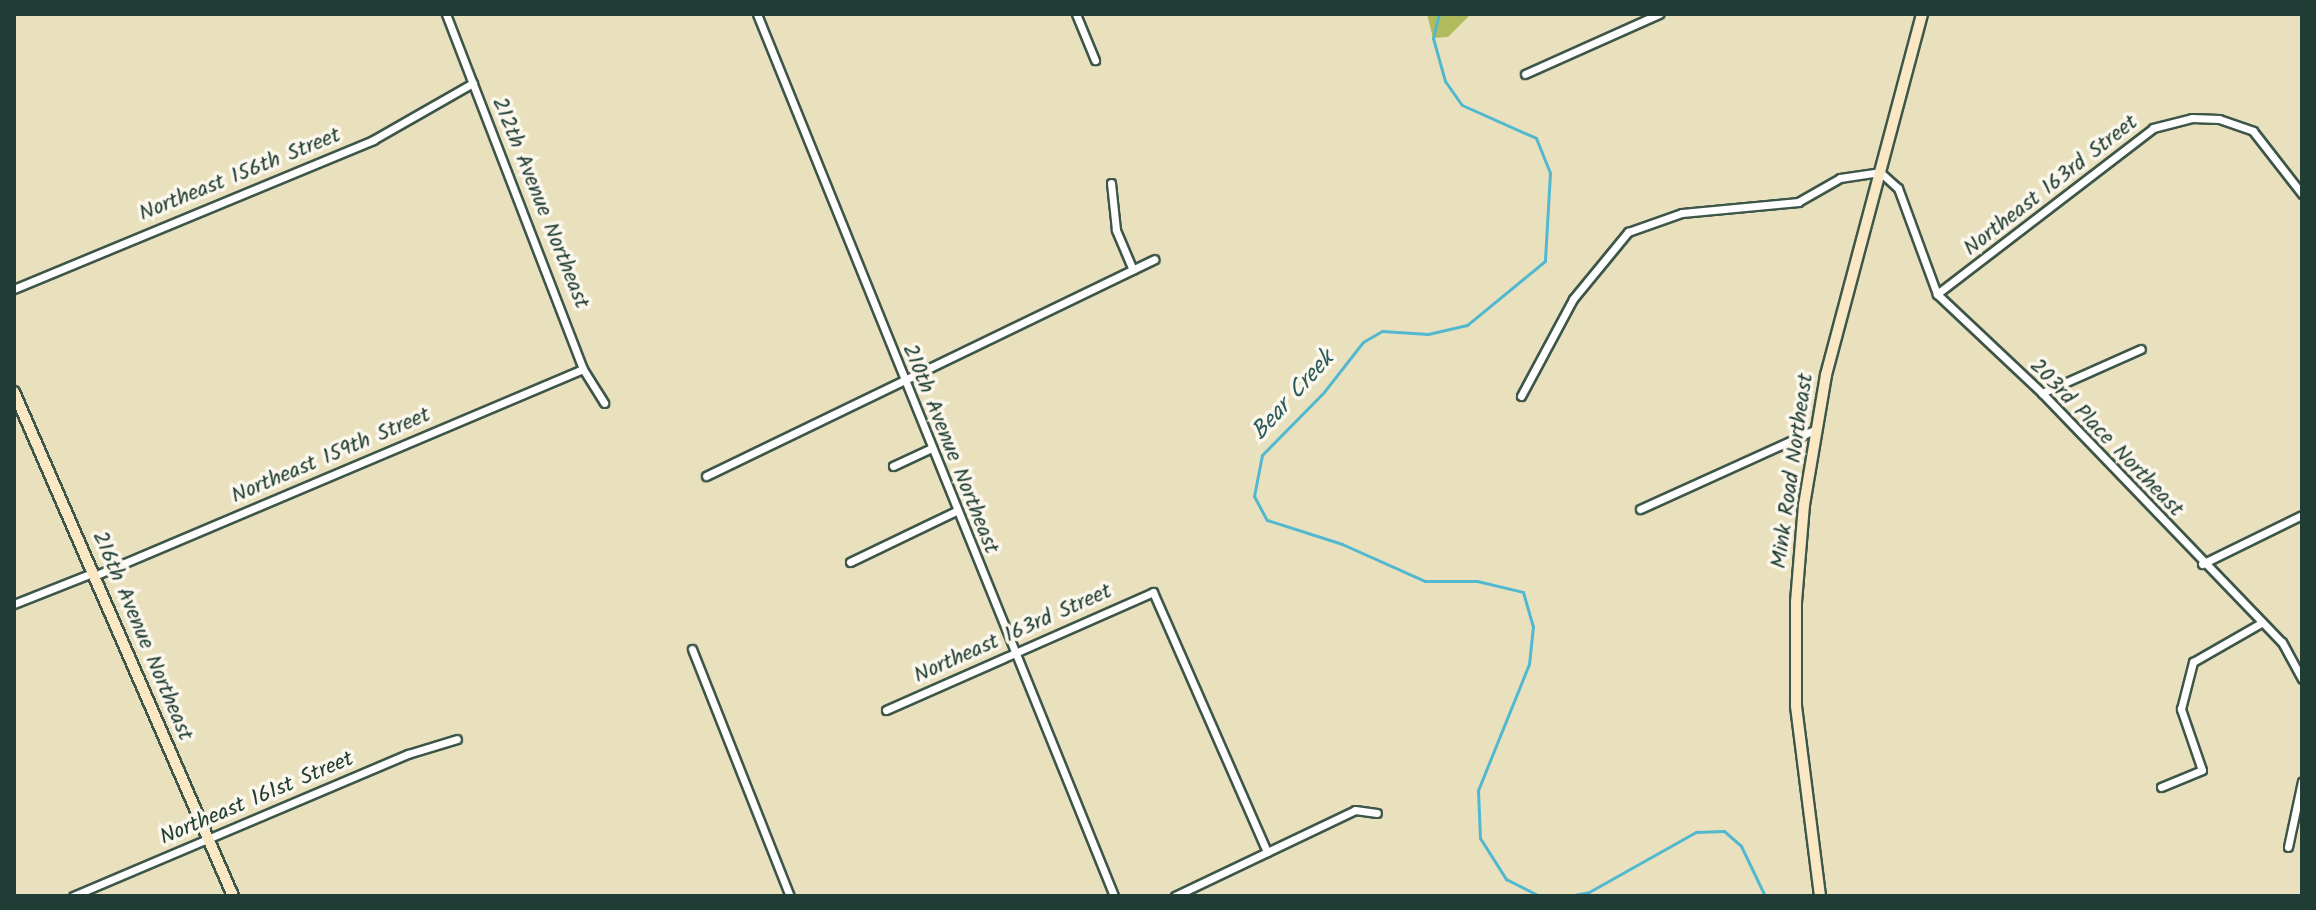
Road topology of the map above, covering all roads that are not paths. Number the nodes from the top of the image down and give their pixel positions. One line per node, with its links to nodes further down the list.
1 (446, 14): 8 (street, 212th Avenue Northeast)
2 (757, 14): 18 (street, 210th Avenue Northeast)
3 (1076, 14): 6 (street)
4 (1659, 14): 7 (street)
5 (1922, 14): 9 (street, Mink Road Northeast)
6 (1095, 60)
7 (1525, 74)
8 (473, 83): 14 (street, Northeast 156th Street); 17 (street, 212th Avenue Northeast)
9 (1880, 172): 15 (street, 203rd Place Northeast); 21 (street); 23 (street, Mink Road Northeast)
10 (1111, 183): 13 (street)
11 (2302, 194): 15 (street, Northeast 163rd Street)
12 (1154, 259): 13 (street)
13 (1133, 270): 18 (street)
14 (14, 289)
15 (1937, 294): 20 (street, 203rd Place Northeast)
16 (2141, 349): 20 (street)
17 (583, 369): 22 (street, 212th Avenue Northeast); 32 (street, Northeast 159th Street)
18 (902, 377): 24 (street, 210th Avenue Northeast); 26 (street)
19 (14, 392): 32 (street, 216th Avenue Northeast)
20 (2042, 393): 31 (street, 203rd Place Northeast)
21 (1521, 396)
22 (604, 403)
23 (1816, 429): 27 (street); 51 (street, Mink Road Northeast)
24 (929, 449): 25 (street); 28 (street, 210th Avenue Northeast)
25 (893, 466)
26 (706, 476)
27 (1640, 509)
28 (956, 511): 30 (street); 36 (street, 210th Avenue Northeast)
29 (2302, 515): 31 (street)
30 (850, 562)
31 (2202, 564): 34 (street, 203rd Place Northeast)
32 (93, 575): 33 (street, Northeast 159th Street); 43 (street, 216th Avenue Northeast)
33 (14, 604)
34 (2261, 623): 37 (street, 203rd Place Northeast); 41 (street)
35 (692, 649): 48 (street)
36 (1014, 654): 38 (street, Northeast 163rd Street); 45 (street, Northeast 163rd Street); 49 (street, 210th Avenue Northeast)
37 (2302, 679)
38 (886, 710)
39 (457, 739): 43 (street, Northeast 161st Street)
40 (2302, 781): 44 (street)
41 (2161, 787)
42 (1377, 813): 45 (street)
43 (208, 839): 46 (street, Northeast 161st Street); 47 (street, 216th Avenue Northeast)
44 (2288, 847)
45 (1267, 852): 50 (street)
46 (73, 896)
47 (233, 896)
48 (790, 896)
49 (1114, 896)
50 (1175, 896)
51 (1820, 896)

